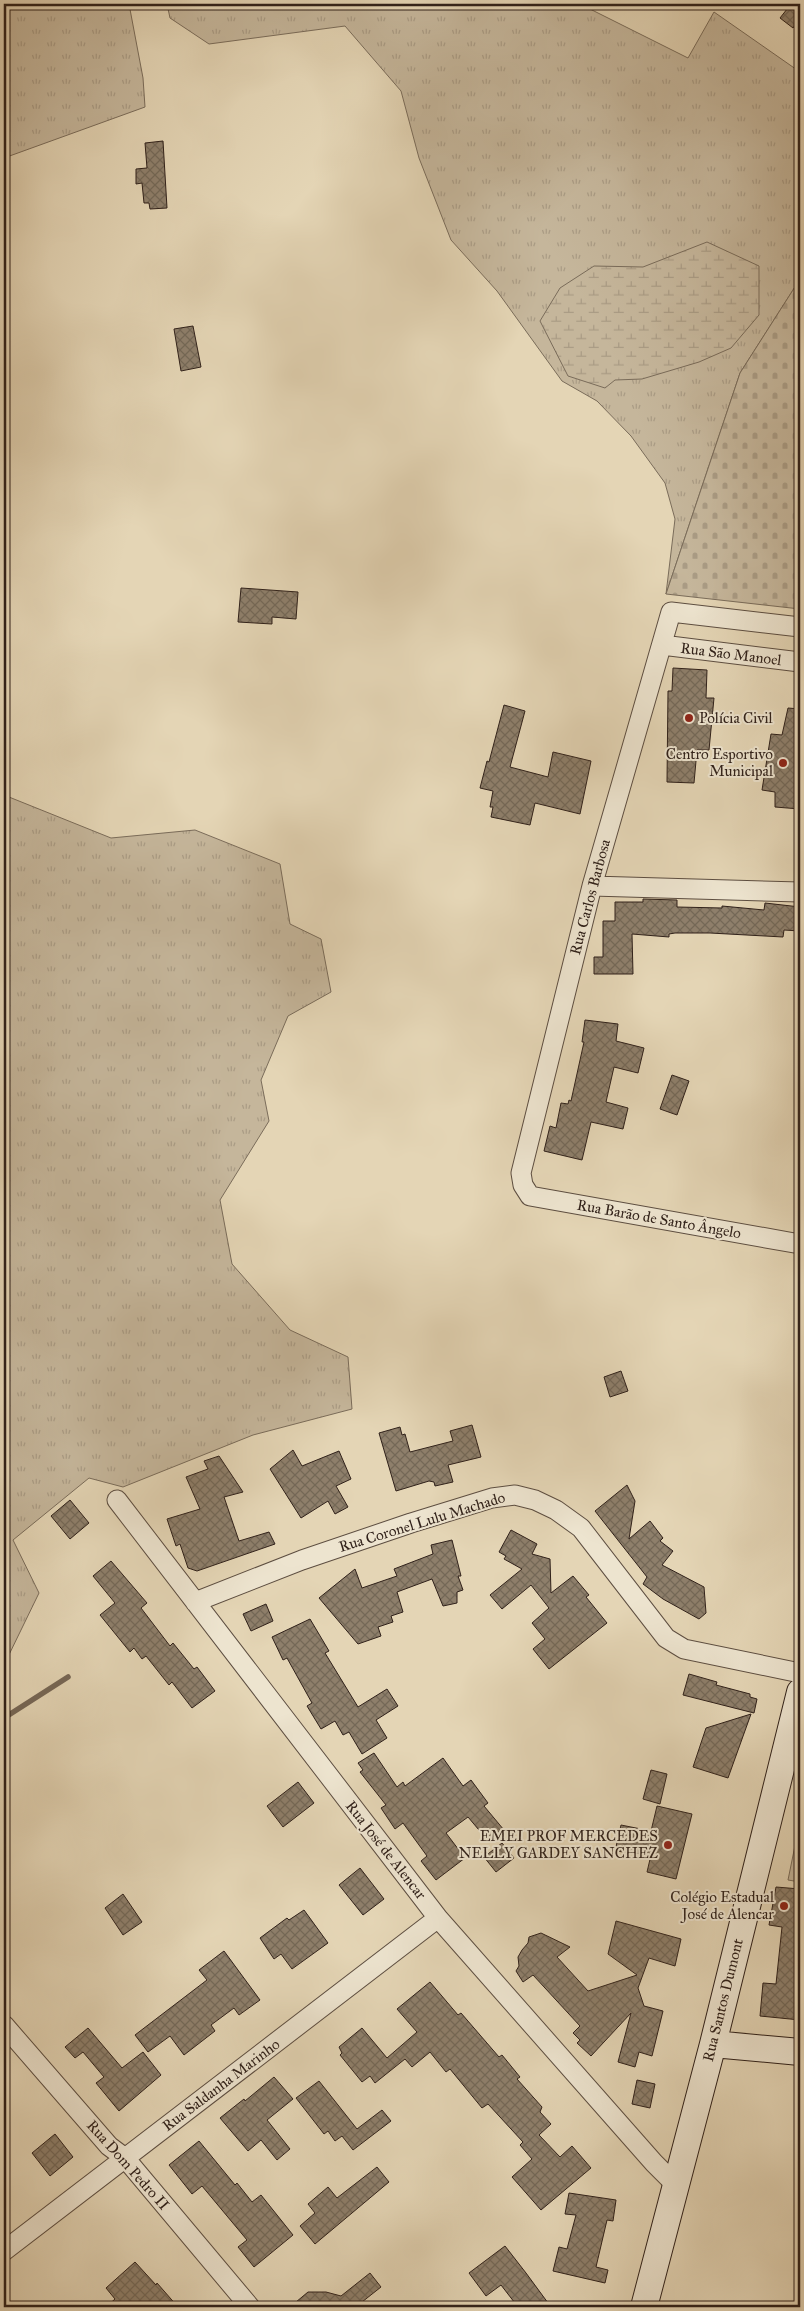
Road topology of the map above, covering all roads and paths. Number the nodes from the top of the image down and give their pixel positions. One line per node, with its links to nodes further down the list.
1 (800, 627): 2 (street, Rua Carlos Barbosa)
2 (662, 645): 3 (street, Rua São Manoel); 4 (street, Rua Carlos Barbosa)
3 (800, 662)
4 (592, 886): 5 (street); 6 (street, Rua Carlos Barbosa)
5 (800, 892)
6 (523, 1184): 7 (street, Rua Barão de Santo Ângelo)
7 (800, 1244)
8 (117, 1500): 9 (street, Rua José de Alencar)
9 (195, 1602): 10 (street, Rua Coronel Lulu Machado); 12 (street, Rua José de Alencar)
10 (800, 1673)
11 (800, 1692): 14 (main road, Rua Santos Dumont)
12 (438, 1918): 16 (street, Rua Saldanha Marinho); 17 (street, Rua José de Alencar)
13 (4, 2025): 16 (street, Rua Dom Pedro II)
14 (713, 2044): 15 (main road); 17 (main road, Rua Santos Dumont)
15 (800, 2052)
16 (125, 2158): 18 (street, Rua Saldanha Marinho); 19 (street, Rua Dom Pedro II)
17 (675, 2184): 20 (main road, Rua Santos Dumont)
18 (4, 2251)
19 (250, 2307)
20 (644, 2307)

